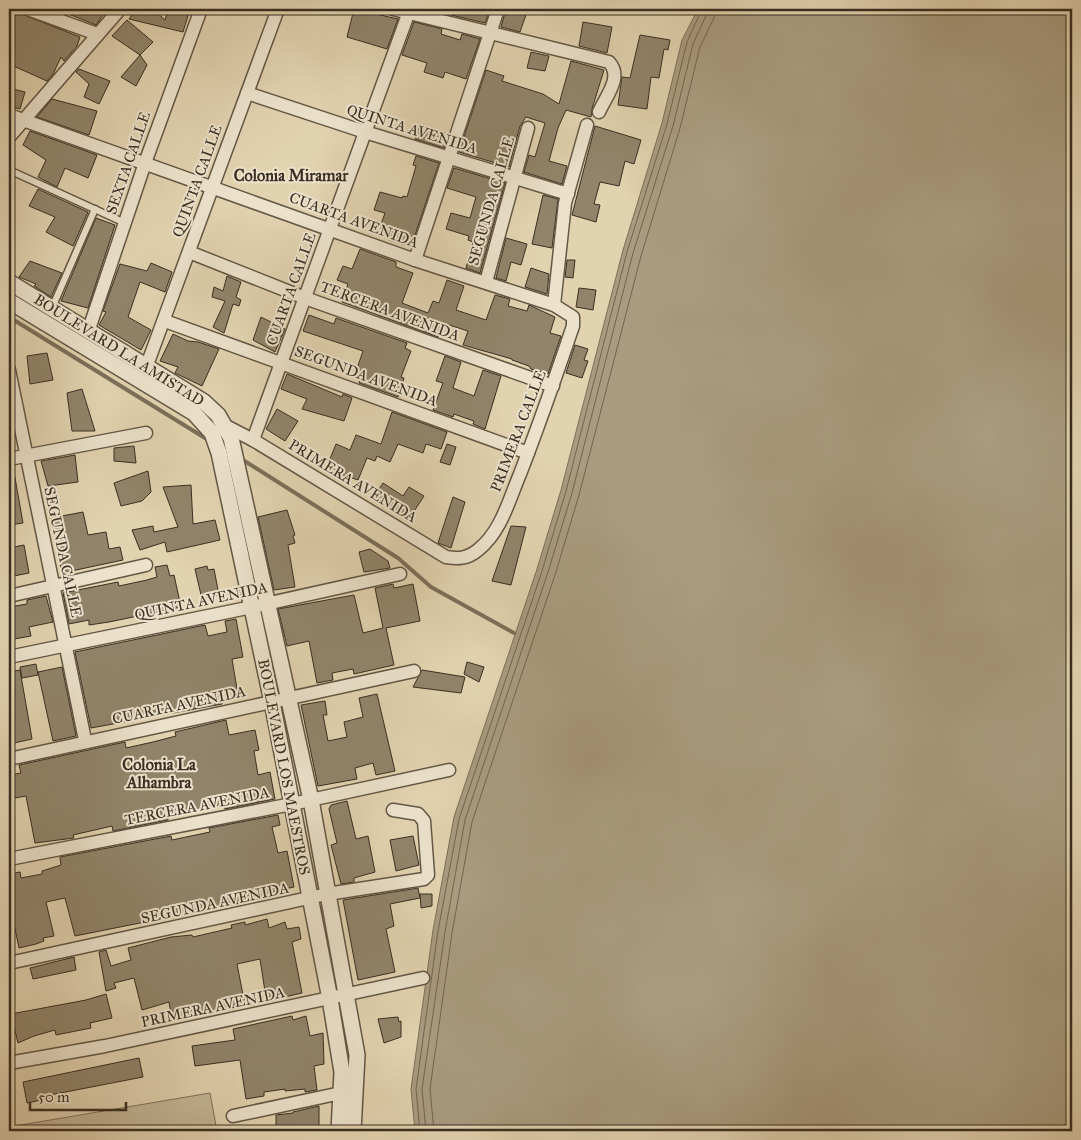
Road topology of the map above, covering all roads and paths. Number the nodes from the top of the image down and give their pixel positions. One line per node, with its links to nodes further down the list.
1 (28, 9): 8 (street)
2 (120, 9): 10 (street)
3 (200, 9): 20 (street, SEXTA CALLE)
4 (278, 9): 11 (street, QUINTA CALLE)
5 (394, 9): 7 (street)
6 (498, 9): 9 (street)
7 (410, 11): 9 (street); 17 (street, CUARTA CALLE)
8 (47, 12): 10 (street)
9 (490, 33): 12 (street); 19 (street)
10 (98, 34): 14 (street)
11 (247, 93): 17 (street, QUINTA AVENIDA); 23 (street, QUINTA CALLE)
12 (599, 112)
13 (9, 115): 14 (street, CUARTA AVENIDA)
14 (22, 120): 18 (street); 20 (street, CUARTA AVENIDA)
15 (588, 125): 24 (street)
16 (528, 128): 22 (street, SEGUNDA CALLE)
17 (365, 132): 19 (street, QUINTA AVENIDA); 27 (street, CUARTA CALLE)
18 (9, 137)
19 (450, 158): 22 (street, QUINTA AVENIDA); 29 (street)
20 (145, 162): 23 (street, CUARTA AVENIDA); 26 (street, SEXTA CALLE)
21 (9, 170): 25 (lane)
22 (515, 178): 24 (street, QUINTA AVENIDA); 31 (street, SEGUNDA CALLE)
23 (212, 187): 27 (street, CUARTA AVENIDA); 28 (street, QUINTA CALLE)
24 (568, 194): 34 (street)
25 (95, 209): 26 (lane); 35 (lane)
26 (124, 223): 38 (street, SEXTA CALLE)
27 (330, 228): 29 (street, CUARTA AVENIDA); 32 (street, CUARTA CALLE)
28 (189, 252): 32 (street, TERCERA AVENIDA); 37 (street, QUINTA CALLE)
29 (415, 260): 31 (street, CUARTA AVENIDA)
30 (9, 282): 35 (street, BOULEVARD LA AMISTAD)
31 (486, 282): 34 (street, CUARTA AVENIDA)
32 (305, 298): 39 (street, CUARTA CALLE); 42 (street, TERCERA AVENIDA)
33 (9, 301): 43 (street, BOULEVARD LA AMISTAD)
34 (554, 305): 36 (street, CUARTA AVENIDA)
35 (52, 308): 38 (street, BOULEVARD LA AMISTAD)
36 (573, 317): 42 (street, PRIMERA CALLE)
37 (164, 321): 39 (street, SEGUNDA AVENIDA); 40 (street, QUINTA CALLE)
38 (89, 330): 40 (street, BOULEVARD LA AMISTAD)
39 (281, 362): 46 (street, CUARTA CALLE); 47 (street, SEGUNDA AVENIDA)
40 (147, 365): 44 (street, BOULEVARD LA AMISTAD)
41 (9, 370): 48 (street, SEGUNDA CALLE)
42 (553, 386): 47 (street, PRIMERA CALLE)
43 (194, 413): 44 (street, BOULEVARD LOS MAESTROS)
44 (218, 429): 46 (street, PRIMERA AVENIDA); 55 (street, BOULEVARD LOS MAESTROS); 56 (street, BOULEVARD LOS MAESTROS)
45 (146, 433): 48 (street)
46 (253, 440): 50 (street, PRIMERA AVENIDA)
47 (528, 452): 50 (street, PRIMERA CALLE)
48 (26, 455): 49 (street); 53 (street, SEGUNDA CALLE)
49 (9, 459)
50 (479, 550)
51 (146, 565): 53 (street)
52 (400, 574): 55 (street, QUINTA AVENIDA)
53 (54, 587): 54 (street); 57 (street, SEGUNDA CALLE)
54 (9, 596)
55 (268, 604): 56 (street, QUINTA AVENIDA); 60 (street, BOULEVARD LOS MAESTROS)
56 (252, 607): 57 (street, QUINTA AVENIDA); 61 (street, BOULEVARD LOS MAESTROS)
57 (66, 645): 58 (street, QUINTA AVENIDA); 62 (street, SEGUNDA CALLE)
58 (9, 657)
59 (414, 671): 60 (street, CUARTA AVENIDA)
60 (289, 698): 61 (street, CUARTA AVENIDA); 65 (street, BOULEVARD LOS MAESTROS)
61 (272, 702): 62 (street, CUARTA AVENIDA); 66 (street, BOULEVARD LOS MAESTROS)
62 (85, 740): 63 (street, CUARTA AVENIDA)
63 (9, 759)
64 (449, 770): 65 (street, TERCERA AVENIDA)
65 (311, 800): 66 (street, TERCERA AVENIDA); 69 (street, BOULEVARD LOS MAESTROS)
66 (292, 804): 68 (street, TERCERA AVENIDA); 70 (street, BOULEVARD LOS MAESTROS)
67 (393, 810): 69 (street, SEGUNDA AVENIDA)
68 (9, 859)
69 (328, 894): 70 (street, SEGUNDA AVENIDA); 73 (street, BOULEVARD LOS MAESTROS)
70 (310, 899): 71 (street, SEGUNDA AVENIDA); 74 (street, BOULEVARD LOS MAESTROS)
71 (9, 963)
72 (423, 978): 73 (street, PRIMERA AVENIDA)
73 (346, 994): 74 (street, PRIMERA AVENIDA); 79 (street, BOULEVARD LOS MAESTROS)
74 (330, 999): 75 (street, PRIMERA AVENIDA); 76 (street, BOULEVARD LOS MAESTROS)
75 (10, 1059)
76 (341, 1093): 77 (street); 78 (street, BOULEVARD LOS MAESTROS)
77 (233, 1116)
78 (339, 1131)
79 (353, 1131)

